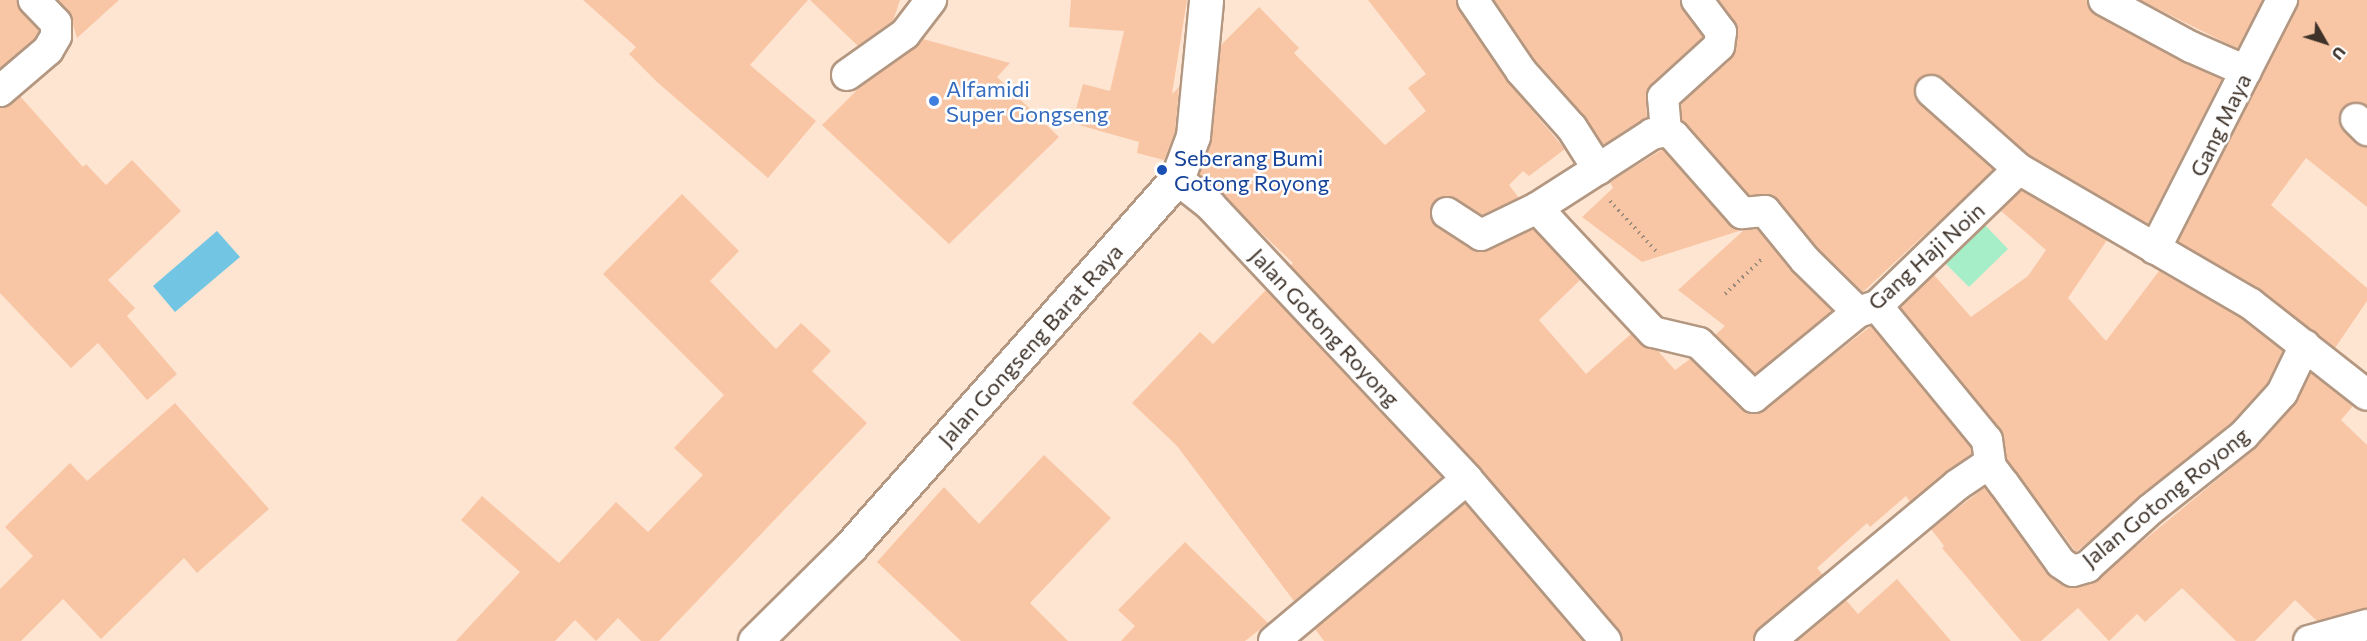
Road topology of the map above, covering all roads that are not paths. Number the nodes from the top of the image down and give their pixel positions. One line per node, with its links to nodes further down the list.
1 (34, 0): 10 (street)
2 (931, 0): 9 (street)
3 (1206, 0): 15 (street, Jalan Gongseng Barat Raya)
4 (1473, 0): 14 (street)
5 (1697, 0): 12 (street)
6 (2104, 0): 8 (street)
7 (2282, 0): 8 (street, Gang Maya)
8 (2246, 72): 18 (street, Gang Maya)
9 (848, 75)
10 (0, 91)
11 (1931, 91): 13 (street)
12 (1666, 131): 14 (street); 19 (street, Gang Haji Noin)
13 (2019, 169): 18 (street); 19 (street, Gang Haji Noin)
14 (1592, 173): 16 (street)
15 (1177, 179): 23 (street, Jalan Gotong Royong); 25 (street, Jalan Gongseng Barat Raya)
16 (1537, 208): 17 (street); 19 (street)
17 (1447, 213)
18 (2155, 249): 20 (street)
19 (1867, 309): 22 (street)
20 (2305, 345): 21 (street); 22 (street, Jalan Gotong Royong)
21 (2367, 395)
22 (1991, 468): 28 (street)
23 (1467, 480): 26 (street); 27 (street, Jalan Gotong Royong)
24 (2367, 625): 29 (street)
25 (754, 641)
26 (1274, 641)
27 (1606, 641)
28 (1770, 641)
29 (2309, 641)

